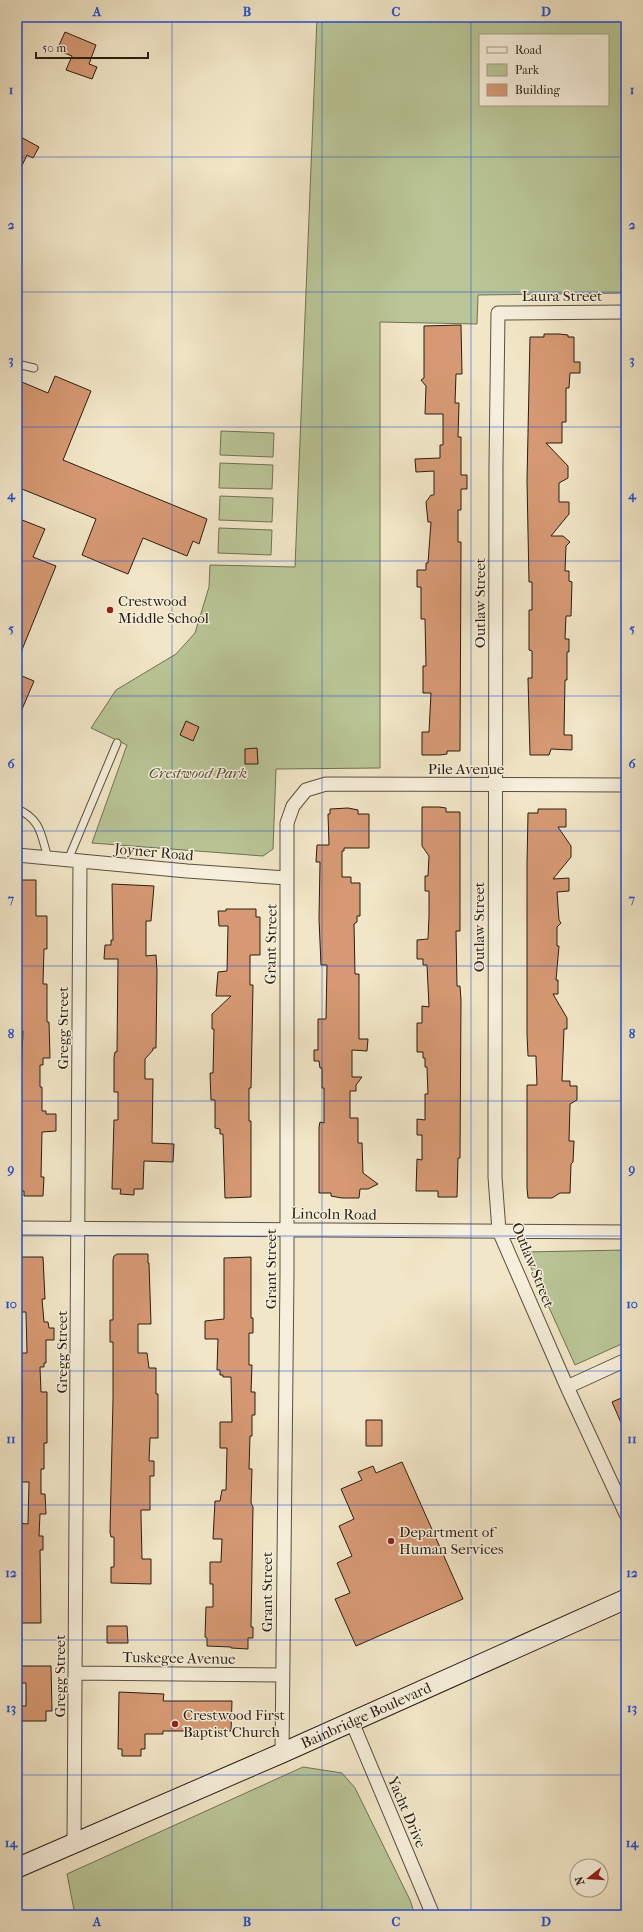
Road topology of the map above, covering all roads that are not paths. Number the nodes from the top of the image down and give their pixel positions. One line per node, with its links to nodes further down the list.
1 (626, 312): 2 (street, Laura Street)
2 (498, 313): 6 (street, Outlaw Street)
3 (17, 364): 4 (lane)
4 (34, 368)
5 (116, 743): 12 (lane)
6 (496, 785): 7 (street, Pile Avenue); 8 (street, Pile Avenue); 17 (street, Outlaw Street)
7 (626, 785)
8 (306, 790): 13 (street, Grant Street)
9 (17, 809): 11 (lane)
10 (17, 855): 11 (street, Joyner Road)
11 (48, 858): 12 (street, Joyner Road)
12 (74, 860): 13 (street, Joyner Road); 15 (street, Gregg Street)
13 (287, 878): 16 (street, Grant Street)
14 (17, 1228): 15 (street, Lincoln Road)
15 (79, 1229): 16 (street, Lincoln Road); 23 (street, Gregg Street)
16 (287, 1229): 17 (street, Lincoln Road); 24 (street, Grant Street)
17 (499, 1231): 18 (street, Lincoln Road); 20 (street, Outlaw Street)
18 (626, 1232)
19 (626, 1360): 20 (street)
20 (566, 1387): 21 (street, Outlaw Street)
21 (626, 1514)
22 (626, 1599): 25 (main road, Bainbridge Boulevard)
23 (76, 1673): 24 (street, Tuskegee Avenue); 27 (street, Gregg Street)
24 (282, 1675): 26 (street, Grant Street)
25 (352, 1722): 26 (main road, Bainbridge Boulevard); 29 (street, Yacht Drive)
26 (282, 1752): 27 (main road, Bainbridge Boulevard)
27 (74, 1844): 28 (main road, Bainbridge Boulevard)
28 (17, 1868)
29 (433, 1915)

